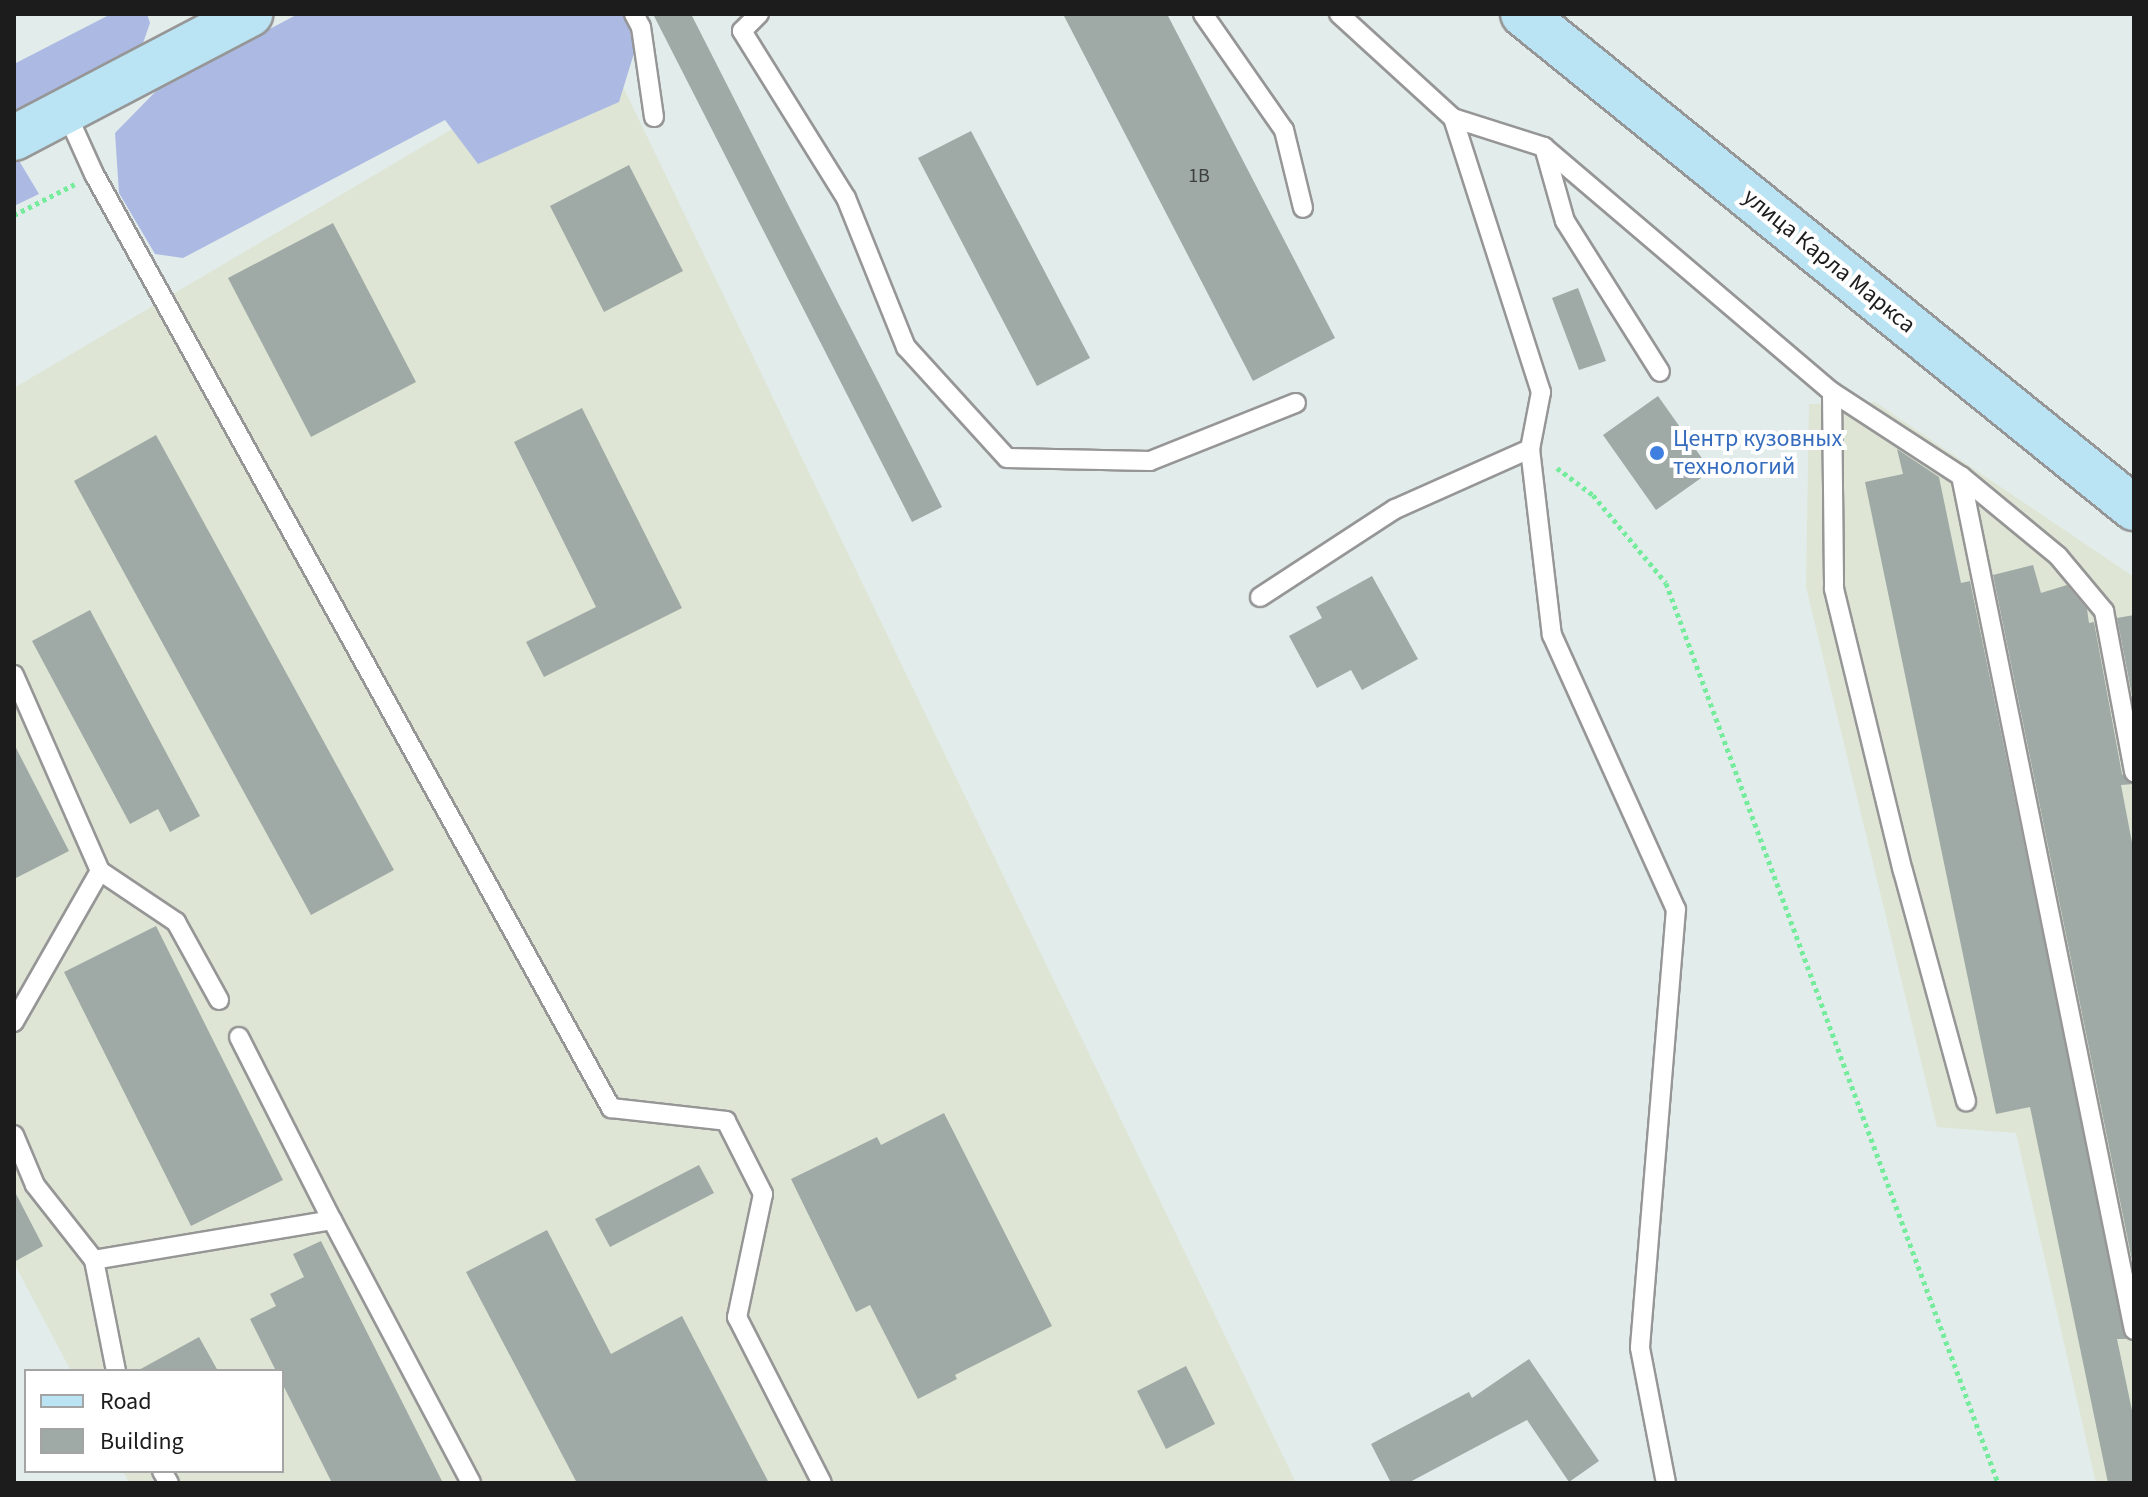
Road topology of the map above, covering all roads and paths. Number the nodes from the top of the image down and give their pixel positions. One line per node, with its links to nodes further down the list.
1 (250, 14): 7 (main road)
2 (634, 14): 8 (lane)
3 (759, 14): 17 (lane)
4 (1203, 14): 13 (lane)
5 (1339, 14): 9 (lane)
6 (1523, 14): 20 (main road, улица Карла Маркса)
7 (66, 112): 10 (main road); 12 (lane)
8 (654, 117)
9 (1453, 118): 11 (lane); 18 (lane)
10 (14, 138)
11 (1544, 147): 15 (lane); 16 (lane)
12 (94, 174): 14 (path); 35 (lane)
13 (1303, 208)
14 (14, 215)
15 (1660, 372)
16 (1832, 392): 19 (lane); 28 (lane)
17 (1296, 403)
18 (1530, 449): 21 (lane); 36 (lane); 37 (path)
19 (1961, 476): 23 (lane); 32 (lane)
20 (2134, 508)
21 (1260, 597)
22 (14, 675): 24 (lane)
23 (2134, 772)
24 (100, 871): 25 (lane); 26 (lane)
25 (219, 1000)
26 (14, 1022)
27 (239, 1037): 30 (lane)
28 (1966, 1102)
29 (14, 1135): 31 (lane)
30 (332, 1220): 31 (lane); 34 (lane)
31 (94, 1260): 33 (lane)
32 (2134, 1330)
33 (116, 1369)
34 (471, 1483)
35 (822, 1483)
36 (1666, 1483)
37 (1998, 1483)

